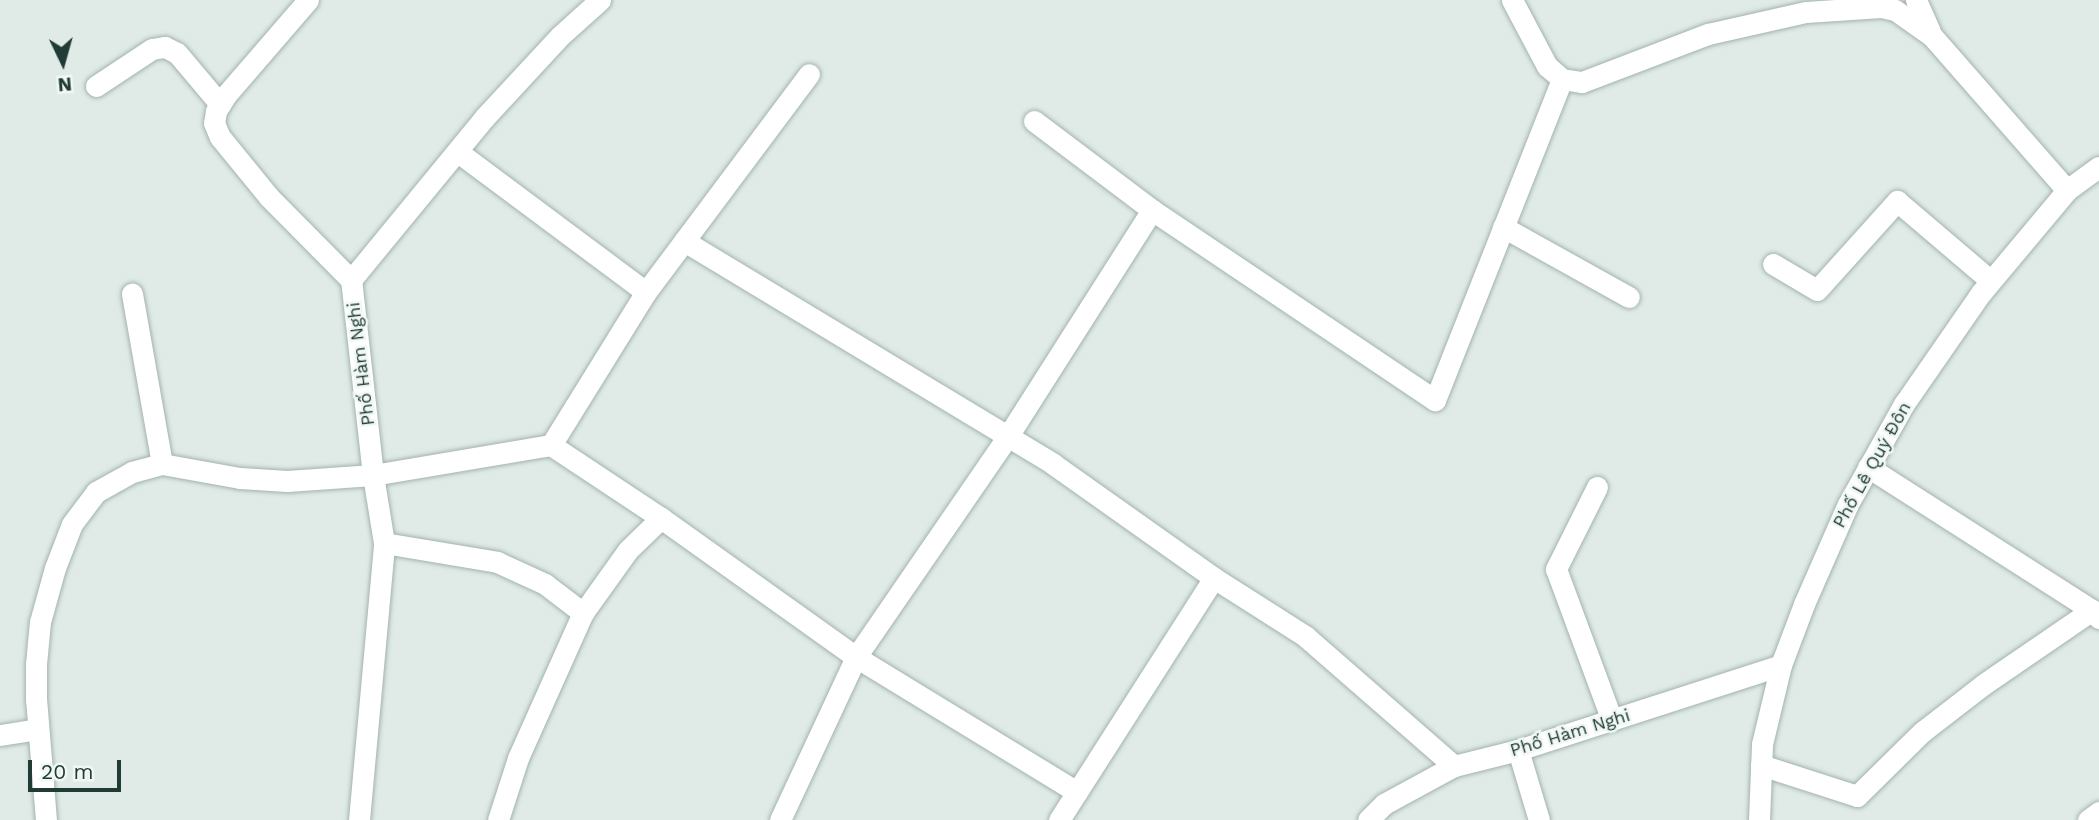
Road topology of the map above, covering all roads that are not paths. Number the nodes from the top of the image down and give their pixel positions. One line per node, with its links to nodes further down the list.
1 (308, 0): 10 (street)
2 (600, 0): 12 (street, Phố Hàm Nghi)
3 (1512, 0): 8 (street)
4 (1916, 0): 6 (street)
5 (1803, 6): 6 (street); 8 (street)
6 (1932, 36): 14 (street)
7 (809, 74): 17 (street)
8 (1562, 79): 16 (street)
9 (96, 86): 10 (street)
10 (220, 104): 19 (street)
11 (1034, 121): 15 (street)
12 (458, 152): 19 (street, Phố Hàm Nghi); 21 (street)
13 (2099, 166): 14 (street, Phố Lê Quý Đôn)
14 (2067, 190): 20 (street, Phố Lê Quý Đôn)
15 (1152, 210): 16 (street); 24 (street)
16 (1503, 227): 23 (street)
17 (684, 241): 21 (street); 24 (street)
18 (1773, 264): 20 (street)
19 (351, 280): 28 (street, Phố Hàm Nghi)
20 (1992, 281): 27 (street, Phố Lê Quý Đôn)
21 (646, 292): 25 (street)
22 (132, 294): 26 (street)
23 (1629, 298)
24 (1008, 436): 32 (street); 35 (street)
25 (551, 446): 28 (street); 30 (street)
26 (162, 464): 28 (street); 38 (street)
27 (1868, 467): 34 (street); 36 (street, Phố Lê Quý Đôn)
28 (373, 475): 31 (street, Phố Hàm Nghi)
29 (1597, 487): 37 (street)
30 (661, 518): 33 (street); 35 (street)
31 (384, 543): 33 (street); 46 (street, Phố Hàm Nghi)
32 (1214, 578): 42 (street); 43 (street)
33 (583, 613): 47 (street)
34 (2096, 614): 41 (street)
35 (856, 657): 43 (street); 48 (street)
36 (1781, 665): 37 (street, Phố Hàm Nghi); 41 (street, Phố Lê Quý Đôn)
37 (1612, 720): 40 (street, Phố Hàm Nghi)
38 (38, 729): 39 (street); 45 (street)
39 (0, 735)
40 (1518, 750): 42 (street, Phố Hàm Nghi); 51 (street)
41 (1761, 765): 52 (street, Phố Lê Quý Đôn)
42 (1454, 766): 50 (street, Phố Hàm Nghi)
43 (1077, 792): 49 (street)
44 (2099, 812): 53 (street)
45 (46, 820)
46 (359, 820)
47 (498, 820)
48 (780, 820)
49 (1059, 820)
50 (1368, 820)
51 (1539, 820)
52 (1759, 820)
53 (2088, 820)

